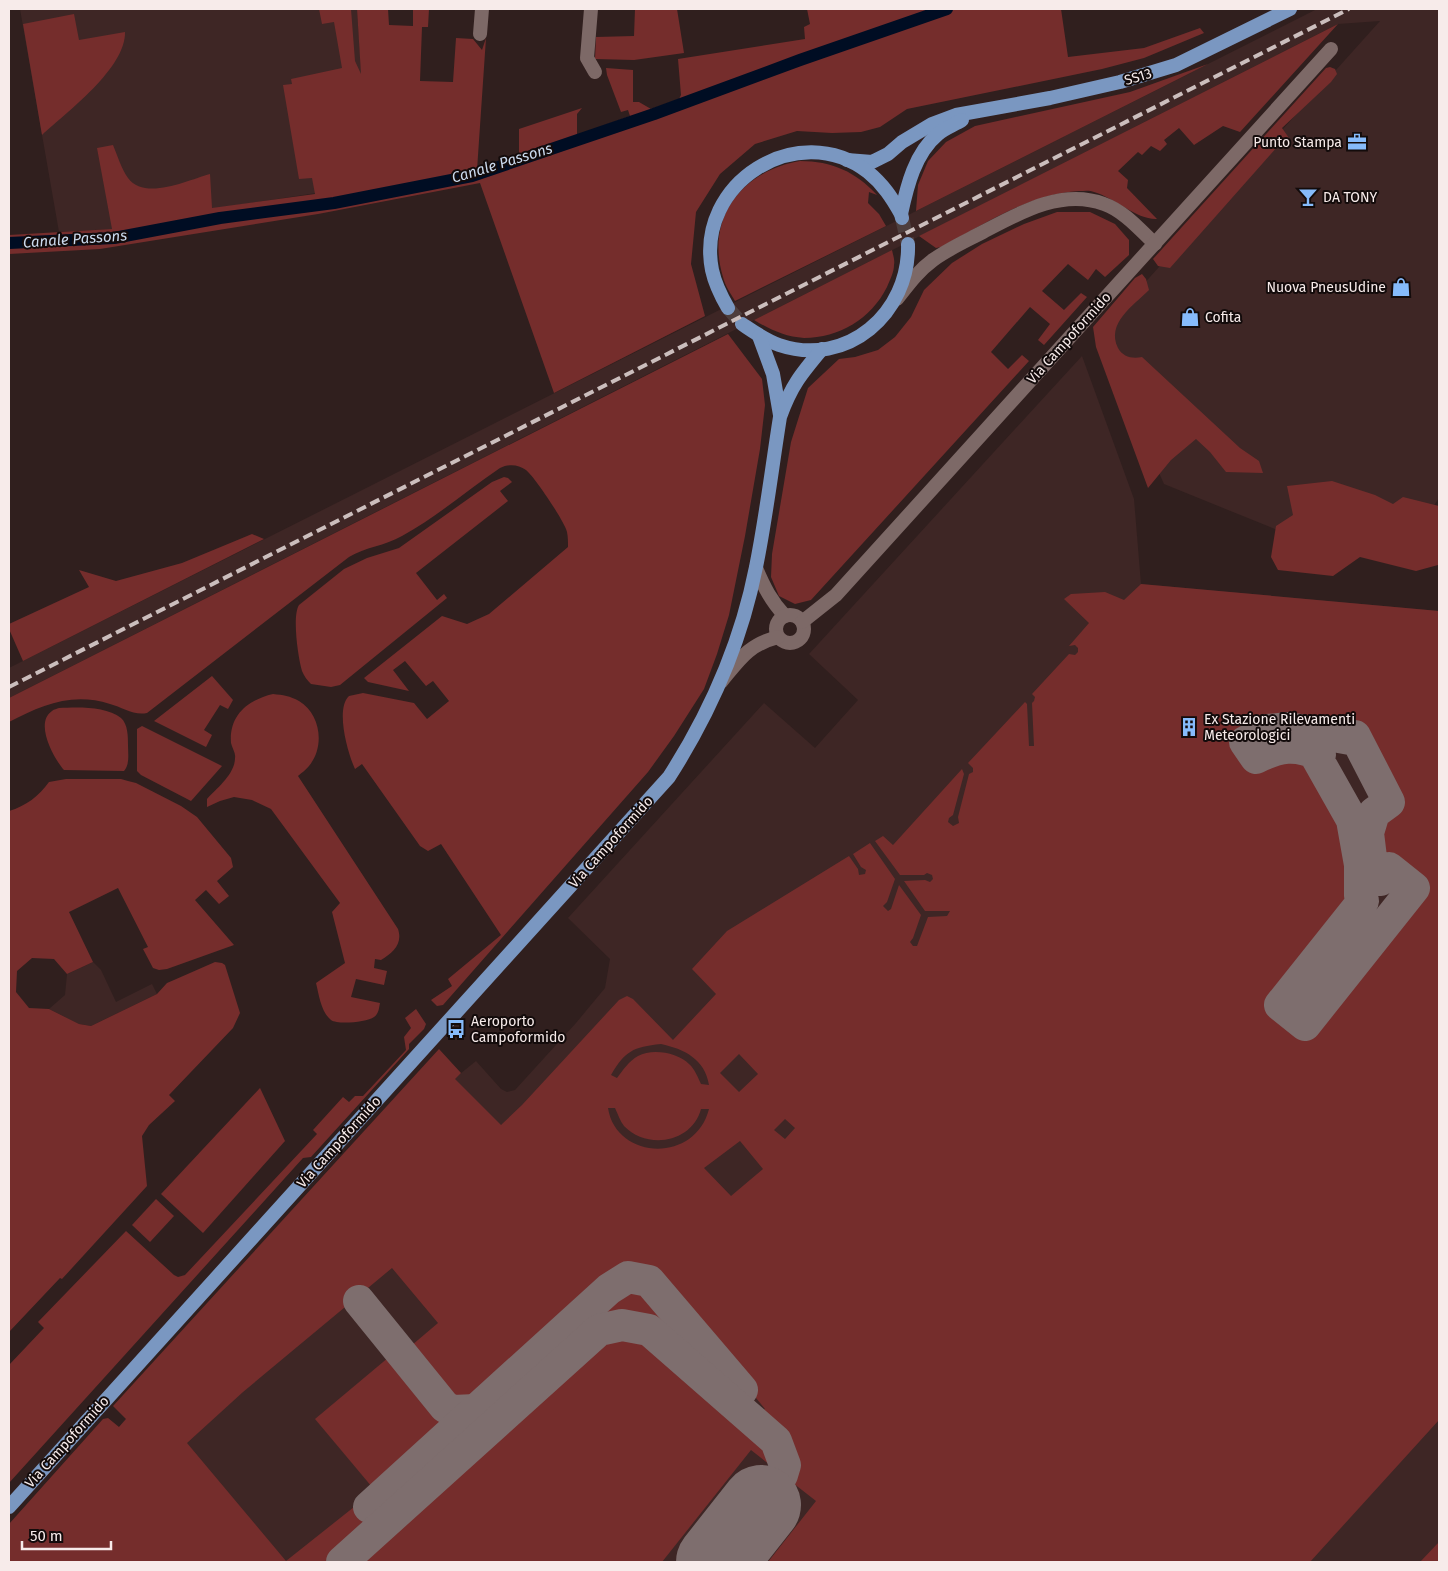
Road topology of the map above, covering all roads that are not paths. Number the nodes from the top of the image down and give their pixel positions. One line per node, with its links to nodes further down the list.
1 (482, 9): 4 (street)
2 (590, 9): 6 (street)
3 (1290, 9): 7 (main road, SS13 / SS13)
4 (480, 34)
5 (1332, 49): 10 (street, Via Campoformido)
6 (596, 72)
7 (975, 112): 8 (main road, SS13); 8 (main road, SS13)
8 (847, 160): 12 (main road, SS13)
9 (908, 244): 11 (main road)
10 (1155, 244): 11 (street); 19 (street, Via Campoformido)
11 (893, 303): 15 (main road)
12 (728, 308)
13 (742, 324): 14 (main road)
14 (760, 336): 15 (main road); 16 (main road)
15 (822, 349): 16 (main road)
16 (780, 417): 17 (main road, Via Campoformido)
17 (756, 568): 18 (street); 21 (main road, Via Campoformido)
18 (785, 616): 19 (street); 20 (street)
19 (802, 622): 20 (street)
20 (778, 636): 21 (street)
21 (721, 682): 22 (main road, Via Campoformido)
22 (9, 1507)

